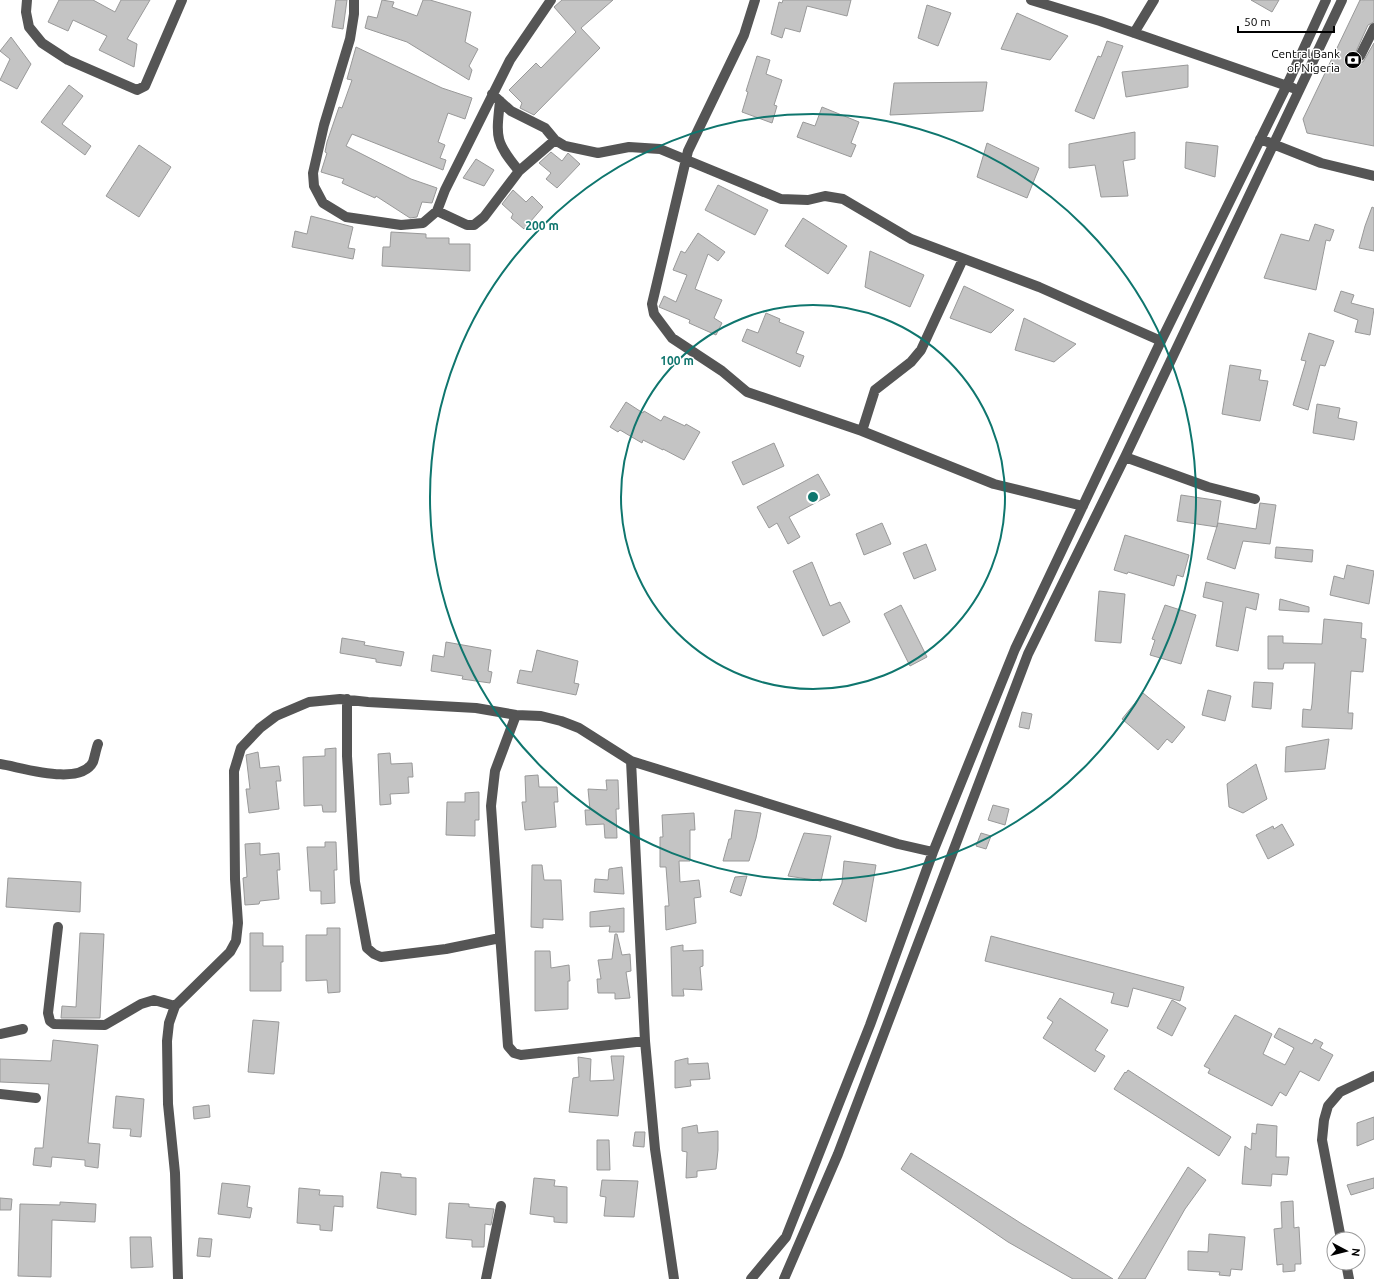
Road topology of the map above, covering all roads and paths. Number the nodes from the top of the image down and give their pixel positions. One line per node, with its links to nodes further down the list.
1 (27, 0): 2 (street)
2 (182, 0)
3 (354, 0): 22 (street)
4 (551, 0): 15 (street)
5 (755, 0): 19 (street)
6 (1031, 0): 11 (street)
7 (1154, 0): 11 (street)
8 (1326, 0): 13 (street)
9 (1342, 0): 14 (street)
10 (1374, 28): 12 (street)
11 (1134, 33): 13 (street)
12 (1360, 56)
13 (1287, 85): 14 (street); 16 (street)
14 (1299, 90): 18 (street)
15 (496, 98): 17 (street); 20 (street); 22 (street)
16 (1260, 139): 18 (street); 24 (street)
17 (555, 140): 19 (street); 20 (street)
18 (1274, 146): 21 (street); 26 (street)
19 (686, 159): 23 (street); 25 (street)
20 (519, 171): 22 (street)
21 (1374, 176)
22 (437, 211)
23 (963, 259): 24 (street); 25 (street)
24 (1161, 341): 28 (street)
25 (862, 431): 28 (street)
26 (1125, 457): 27 (street); 30 (street)
27 (1255, 499)
28 (1083, 506): 29 (street)
29 (1015, 649): 30 (street); 36 (street)
30 (1028, 654): 42 (street)
31 (347, 699): 32 (street); 38 (street); 39 (street)
32 (516, 715): 34 (street); 38 (street)
33 (98, 744): 35 (street)
34 (631, 761): 36 (street); 44 (street)
35 (0, 764)
36 (933, 852): 40 (street)
37 (58, 927): 39 (street)
38 (500, 938): 44 (street)
39 (175, 1006): 50 (street)
40 (870, 1025): 42 (street); 53 (street)
41 (23, 1029): 43 (street)
42 (884, 1030): 54 (street)
43 (0, 1034)
44 (646, 1041): 52 (street)
45 (1374, 1076): 49 (street)
46 (0, 1094): 47 (street)
47 (36, 1098)
48 (501, 1206): 51 (street)
49 (1339, 1231)
50 (178, 1279)
51 (486, 1279)
52 (674, 1279)
53 (751, 1279)
54 (784, 1279)

